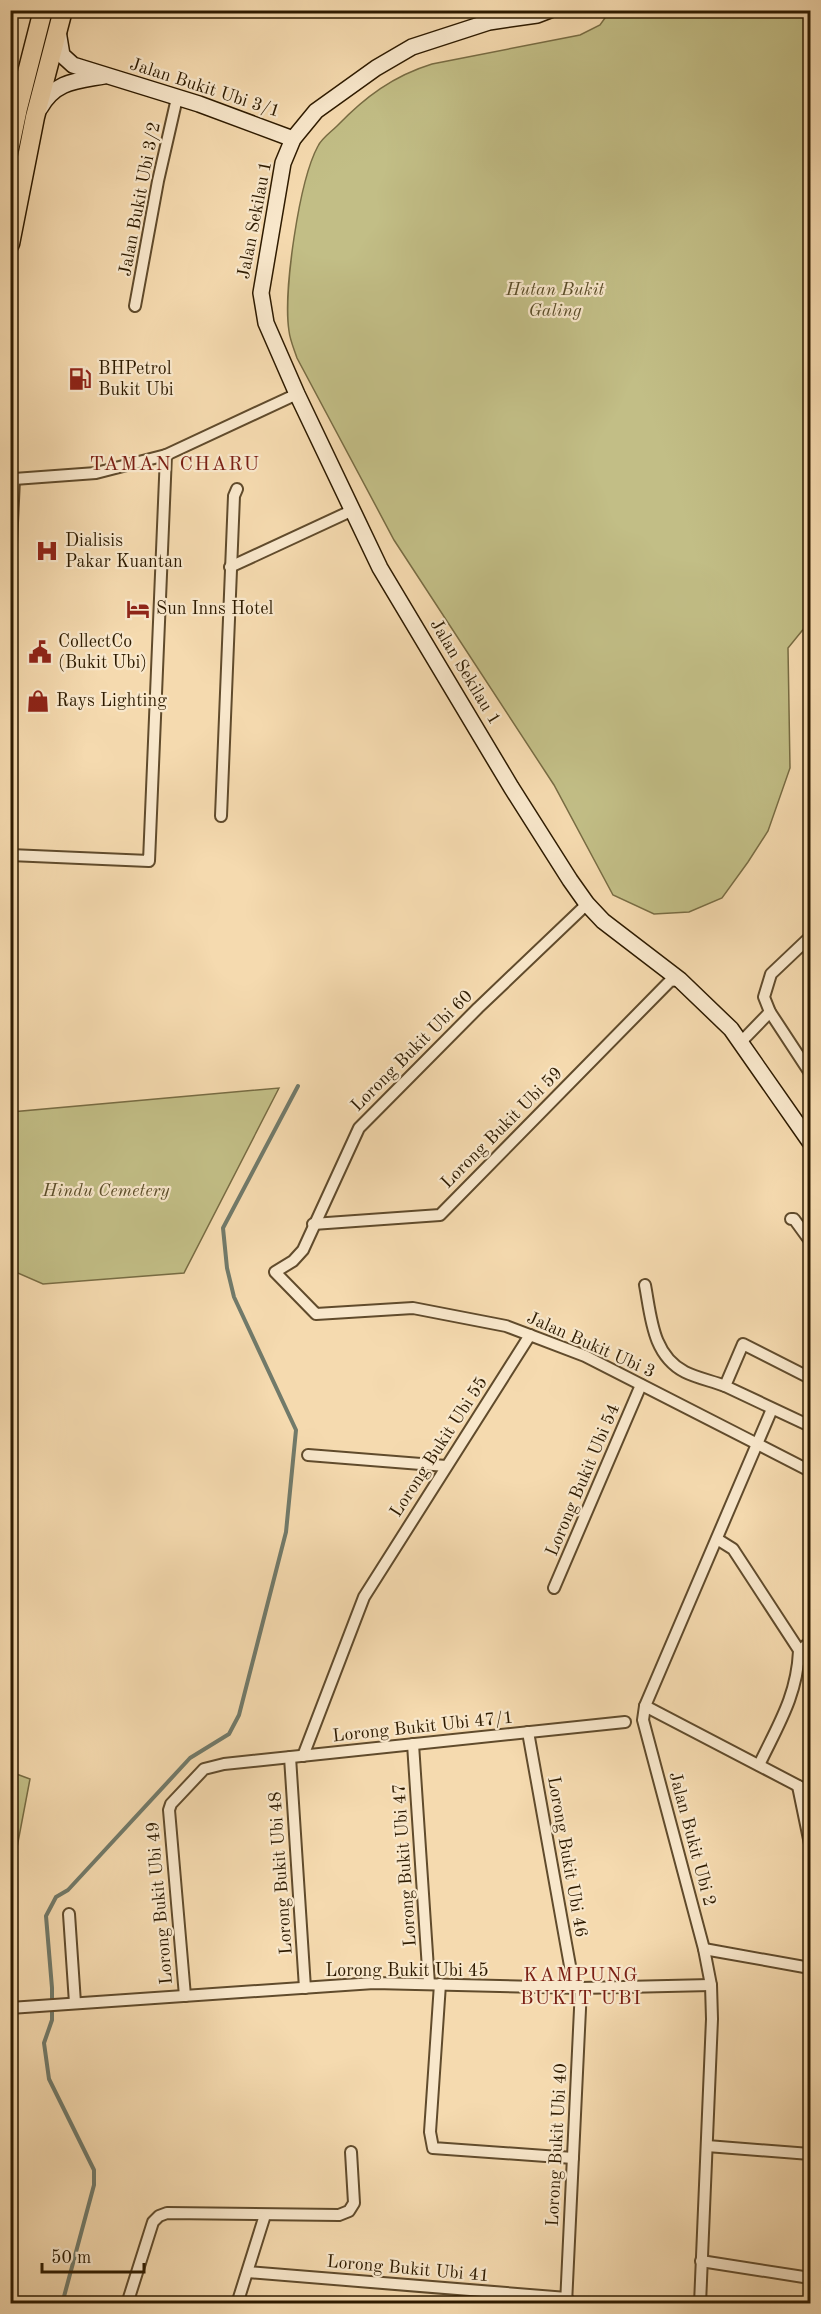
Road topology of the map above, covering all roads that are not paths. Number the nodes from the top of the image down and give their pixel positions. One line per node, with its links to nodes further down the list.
1 (43, 10): 9 (main road)
2 (63, 10): 4 (main road)
3 (550, 10): 8 (street, Jalan Sekilau 1)
4 (57, 28): 5 (street, Jalan Bukit Ubi 3/1); 7 (main road)
5 (104, 76): 6 (street, Jalan Bukit Ubi 3/1); 7 (street)
6 (177, 98): 8 (street, Jalan Bukit Ubi 3/1); 11 (street, Jalan Bukit Ubi 3/2)
7 (35, 117): 10 (main road)
8 (293, 139): 12 (street, Jalan Sekilau 1)
9 (10, 146)
10 (10, 244)
11 (135, 306)
12 (297, 394): 13 (street); 16 (street, Jalan Sekilau 1)
13 (166, 455): 14 (street); 20 (street)
14 (12, 478): 17 (street)
15 (237, 489): 18 (street)
16 (351, 511): 18 (street); 21 (street, Jalan Sekilau 1)
17 (10, 566)
18 (230, 567): 19 (street)
19 (222, 816)
20 (10, 855)
21 (587, 904): 23 (street, Jalan Sekilau 1); 29 (street, Lorong Bukit Ubi 60)
22 (810, 937): 24 (street)
23 (680, 980): 25 (street, Jalan Sekilau 1); 29 (street, Lorong Bukit Ubi 59)
24 (770, 1012): 25 (street); 26 (street)
25 (741, 1042): 27 (street, Jalan Sekilau 1)
26 (810, 1073)
27 (810, 1142)
28 (791, 1219): 30 (street)
29 (313, 1224): 31 (street, Lorong Bukit Ubi 60)
30 (810, 1241)
31 (275, 1272): 33 (street, Jalan Bukit Ubi 3)
32 (645, 1285): 36 (street)
33 (530, 1335): 35 (street, Jalan Bukit Ubi 3); 41 (street, Lorong Bukit Ubi 55)
34 (810, 1378): 36 (street)
35 (641, 1384): 39 (street, Jalan Bukit Ubi 3); 44 (street, Lorong Bukit Ubi 54)
36 (725, 1386): 37 (street)
37 (772, 1409): 38 (street); 39 (street, Jalan Bukit Ubi 2)
38 (810, 1426)
39 (758, 1443): 42 (street, Jalan Bukit Ubi 3); 43 (street, Jalan Bukit Ubi 2)
40 (308, 1455): 41 (street)
41 (446, 1466): 52 (street, Lorong Bukit Ubi 55)
42 (810, 1472)
43 (717, 1539): 46 (street); 48 (street, Jalan Bukit Ubi 2)
44 (555, 1587)
45 (810, 1642): 46 (street)
46 (799, 1651): 47 (street); 55 (street)
47 (810, 1667)
48 (645, 1706): 55 (street); 60 (street, Jalan Bukit Ubi 2)
49 (625, 1722): 50 (street, Lorong Bukit Ubi 47/1)
50 (528, 1732): 51 (street, Lorong Bukit Ubi 47/1); 65 (street, Lorong Bukit Ubi 46)
51 (413, 1744): 52 (street, Lorong Bukit Ubi 47/1); 62 (street, Lorong Bukit Ubi 47)
52 (303, 1756): 53 (street, Lorong Bukit Ubi 47/1)
53 (290, 1757): 54 (street, Lorong Bukit Ubi 47/1); 64 (street, Lorong Bukit Ubi 48)
54 (224, 1764): 66 (street, Lorong Bukit Ubi 49)
55 (759, 1765): 56 (street)
56 (798, 1786): 57 (street); 58 (street)
57 (810, 1792)
58 (810, 1844)
59 (69, 1914): 67 (street)
60 (704, 1949): 61 (street); 63 (street, Jalan Bukit Ubi 2)
61 (810, 1968)
62 (435, 1984): 64 (street, Lorong Bukit Ubi 45); 65 (street, Lorong Bukit Ubi 45); 72 (street, Lorong Bukit Ubi 47)
63 (711, 1985): 65 (street, Lorong Bukit Ubi 45); 69 (street, Jalan Bukit Ubi 2)
64 (305, 1988): 66 (street, Lorong Bukit Ubi 45)
65 (578, 1988): 72 (street, Lorong Bukit Ubi 40)
66 (185, 1996): 67 (street, Lorong Bukit Ubi 45)
67 (71, 2004): 68 (street, Lorong Bukit Ubi 45)
68 (10, 2008)
69 (707, 2146): 71 (street); 74 (street, Jalan Bukit Ubi 2)
70 (351, 2152): 73 (street)
71 (810, 2154)
72 (573, 2158): 77 (street, Lorong Bukit Ubi 40)
73 (265, 2215): 75 (street); 78 (street)
74 (701, 2261): 76 (street); 80 (street, Jalan Bukit Ubi 2)
75 (248, 2272): 77 (street, Lorong Bukit Ubi 41); 79 (street)
76 (810, 2278)
77 (566, 2301)
78 (127, 2304)
79 (237, 2304)
80 (700, 2304)

